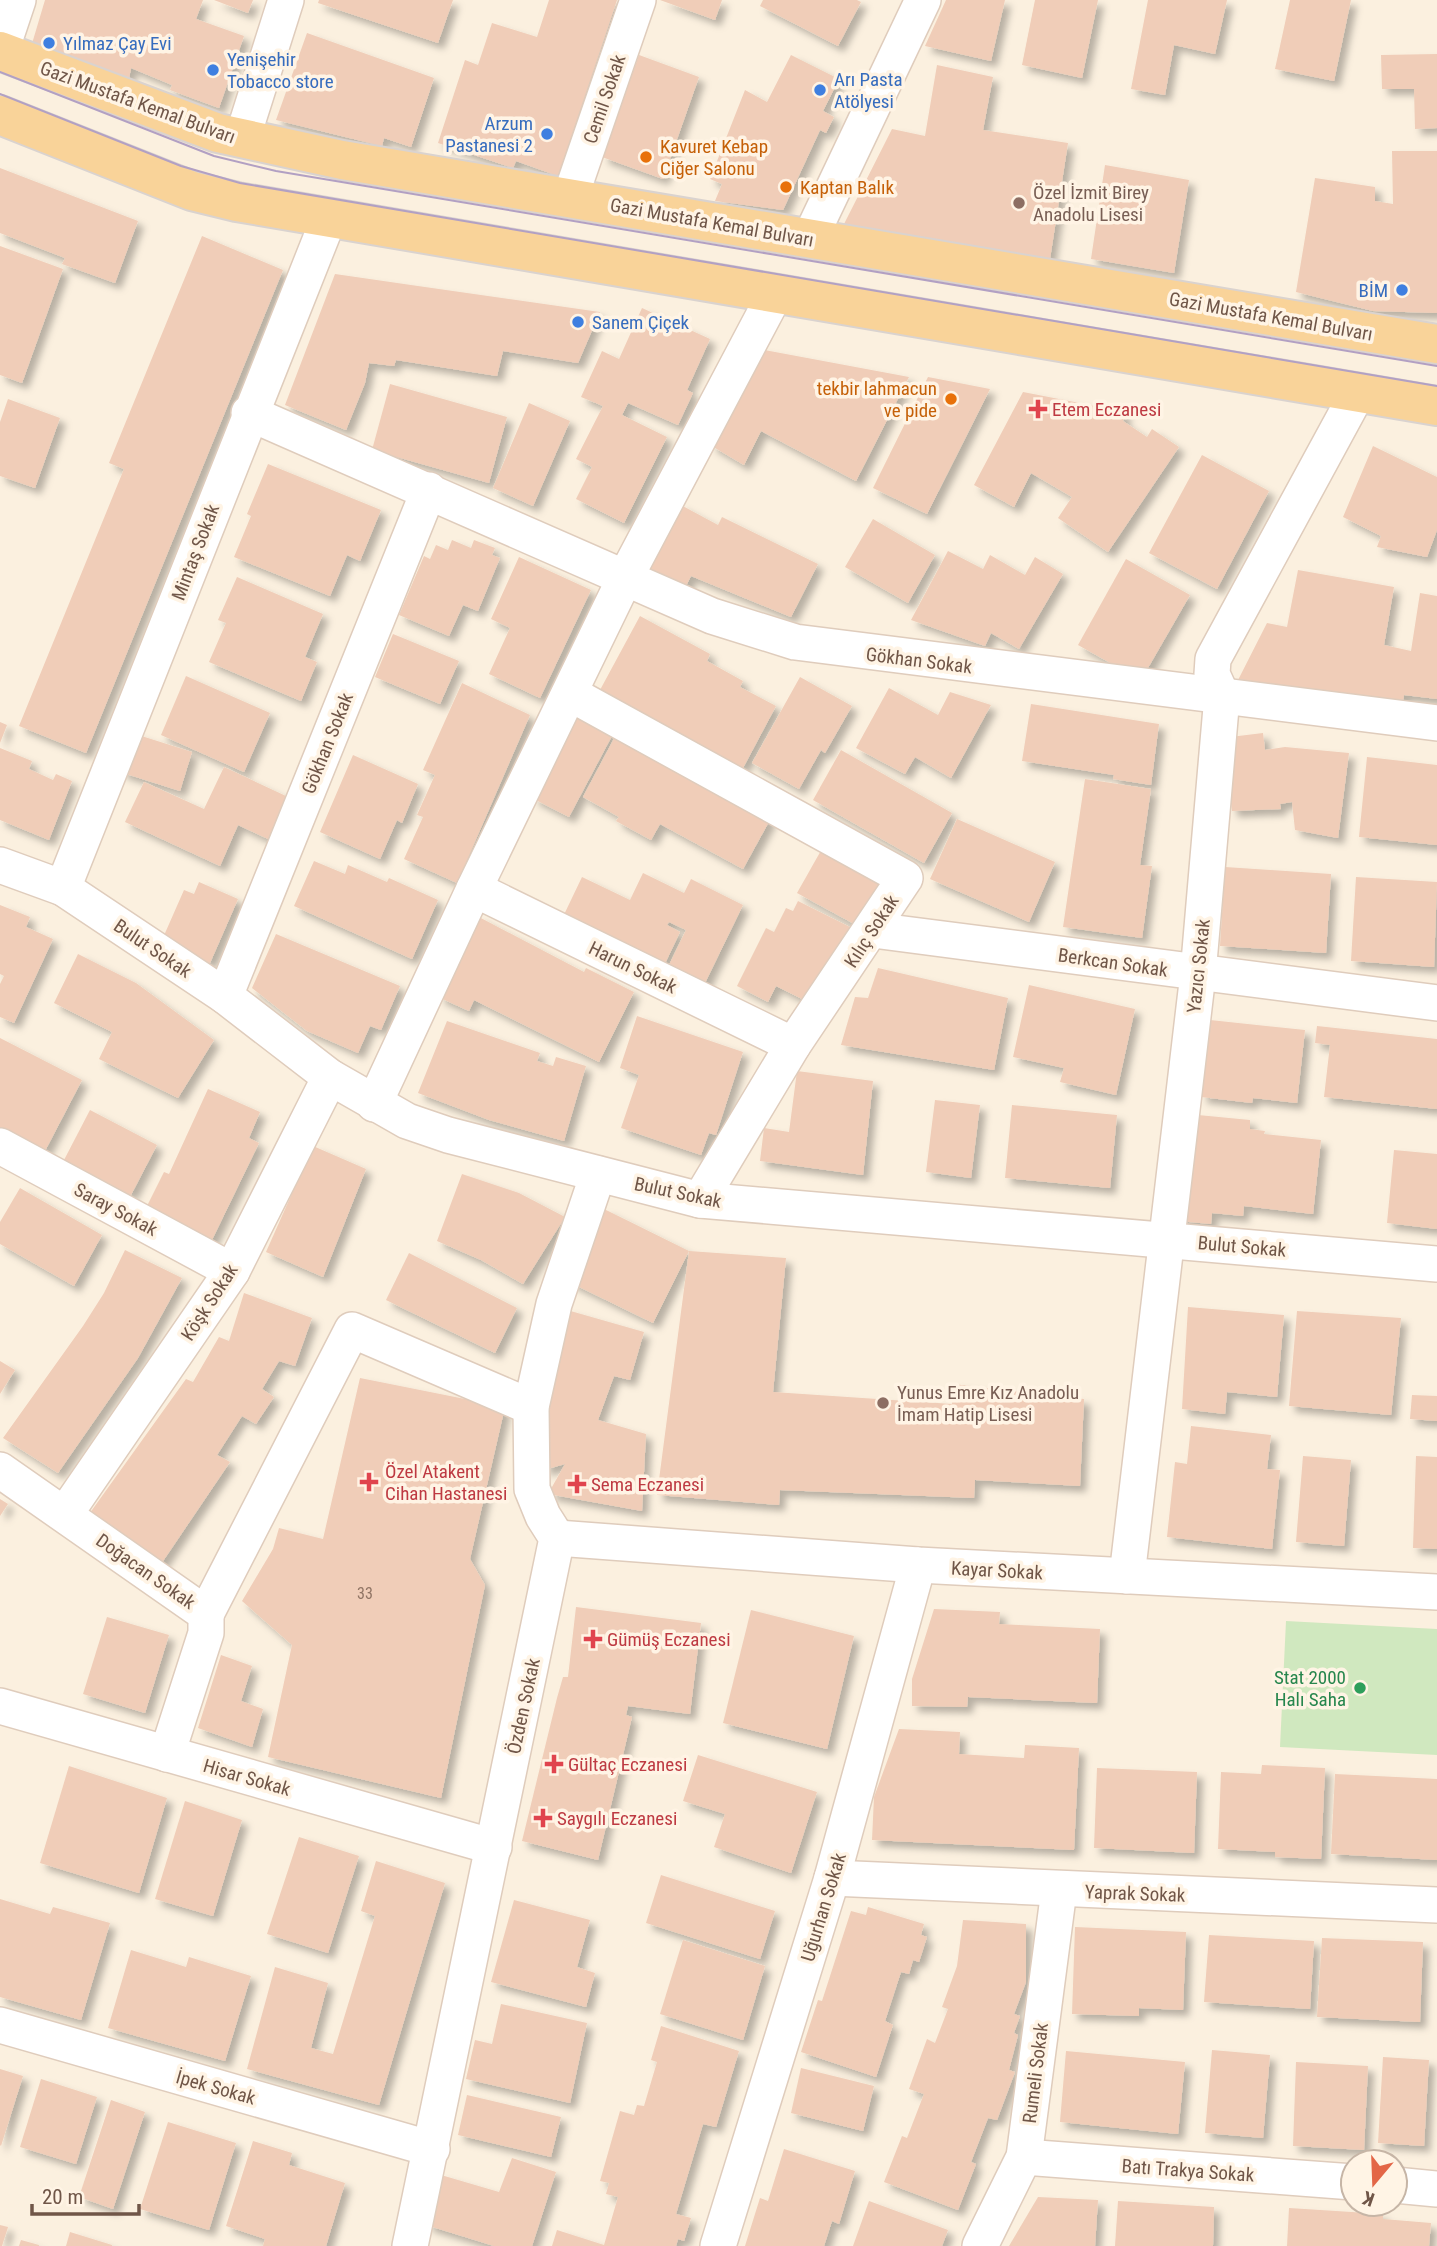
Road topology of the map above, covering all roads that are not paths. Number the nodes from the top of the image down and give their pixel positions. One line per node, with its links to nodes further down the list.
1 (18, 0): 5 (street)
2 (286, 0): 7 (street)
3 (638, 0): 8 (street, Cemil Sokak)
4 (923, 0): 10 (street)
5 (0, 52): 7 (main road, Gazi Mustafa Kemal Bulvarı)
6 (0, 115): 9 (main road)
7 (242, 139): 8 (main road, Gazi Mustafa Kemal Bulvarı)
8 (570, 198): 10 (main road, Gazi Mustafa Kemal Bulvarı)
9 (329, 218): 11 (main road); 15 (street, Mintaş Sokak)
10 (810, 238): 12 (main road, Gazi Mustafa Kemal Bulvarı)
11 (775, 294): 13 (main road); 17 (street)
12 (1437, 344)
13 (1358, 392): 14 (main road); 19 (street, Yazıcı Sokak)
14 (1437, 405)
15 (249, 413): 16 (street, Gökhan Sokak); 22 (street, Mintaş Sokak)
16 (429, 490): 17 (street, Gökhan Sokak); 26 (street, Gökhan Sokak)
17 (625, 578): 18 (street); 19 (street, Gökhan Sokak)
18 (571, 694): 23 (street); 24 (street, Kılıç Sokak)
19 (1222, 696): 20 (street, Gökhan Sokak); 25 (street, Yazıcı Sokak)
20 (1437, 723)
21 (0, 865): 22 (street, Bulut Sokak)
22 (63, 888): 26 (street, Bulut Sokak)
23 (474, 888): 28 (street, Harun Sokak); 30 (street)
24 (873, 930): 25 (street, Berkcan Sokak); 28 (street, Kılıç Sokak)
25 (1198, 974): 27 (street, Berkcan Sokak); 34 (street, Yazıcı Sokak)
26 (225, 996): 29 (street, Bulut Sokak)
27 (1437, 1003)
28 (793, 1045): 33 (street, Kılıç Sokak)
29 (331, 1077): 30 (street, Bulut Sokak); 36 (street, Köşk Sokak)
30 (374, 1104): 32 (street, Bulut Sokak)
31 (0, 1146): 36 (street, Saray Sokak)
32 (598, 1174): 33 (street, Bulut Sokak); 37 (street)
33 (700, 1200): 34 (street, Bulut Sokak)
34 (1165, 1239): 35 (street, Bulut Sokak); 42 (street, Yazıcı Sokak)
35 (1437, 1264)
36 (232, 1270): 39 (street, Köşk Sokak)
37 (531, 1407): 40 (street); 44 (street)
38 (0, 1470): 39 (street, Doğacan Sokak)
39 (65, 1514): 44 (street, Doğacan Sokak)
40 (557, 1538): 41 (street, Kayar Sokak); 47 (street, Özden Sokak)
41 (918, 1566): 42 (street, Kayar Sokak); 48 (street, Uğurhan Sokak)
42 (1127, 1576): 43 (street, Kayar Sokak)
43 (1437, 1592)
44 (206, 1614): 46 (street, Doğacan Sokak)
45 (0, 1706): 46 (street, Hisar Sokak)
46 (167, 1754): 47 (street, Hisar Sokak)
47 (494, 1847): 52 (street, Özden Sokak)
48 (832, 1878): 49 (street, Yaprak Sokak); 58 (street, Uğurhan Sokak)
49 (1059, 1890): 50 (street, Yaprak Sokak); 53 (street, Rumeli Sokak)
50 (1437, 1905)
51 (0, 2025): 52 (street, İpek Sokak)
52 (432, 2149): 57 (street, Özden Sokak)
53 (1024, 2157): 54 (street, Batı Trakya Sokak); 59 (street, Rumeli Sokak)
54 (1339, 2181)
55 (1409, 2187): 56 (street)
56 (1437, 2189)
57 (410, 2246)
58 (718, 2246)
59 (980, 2246)

